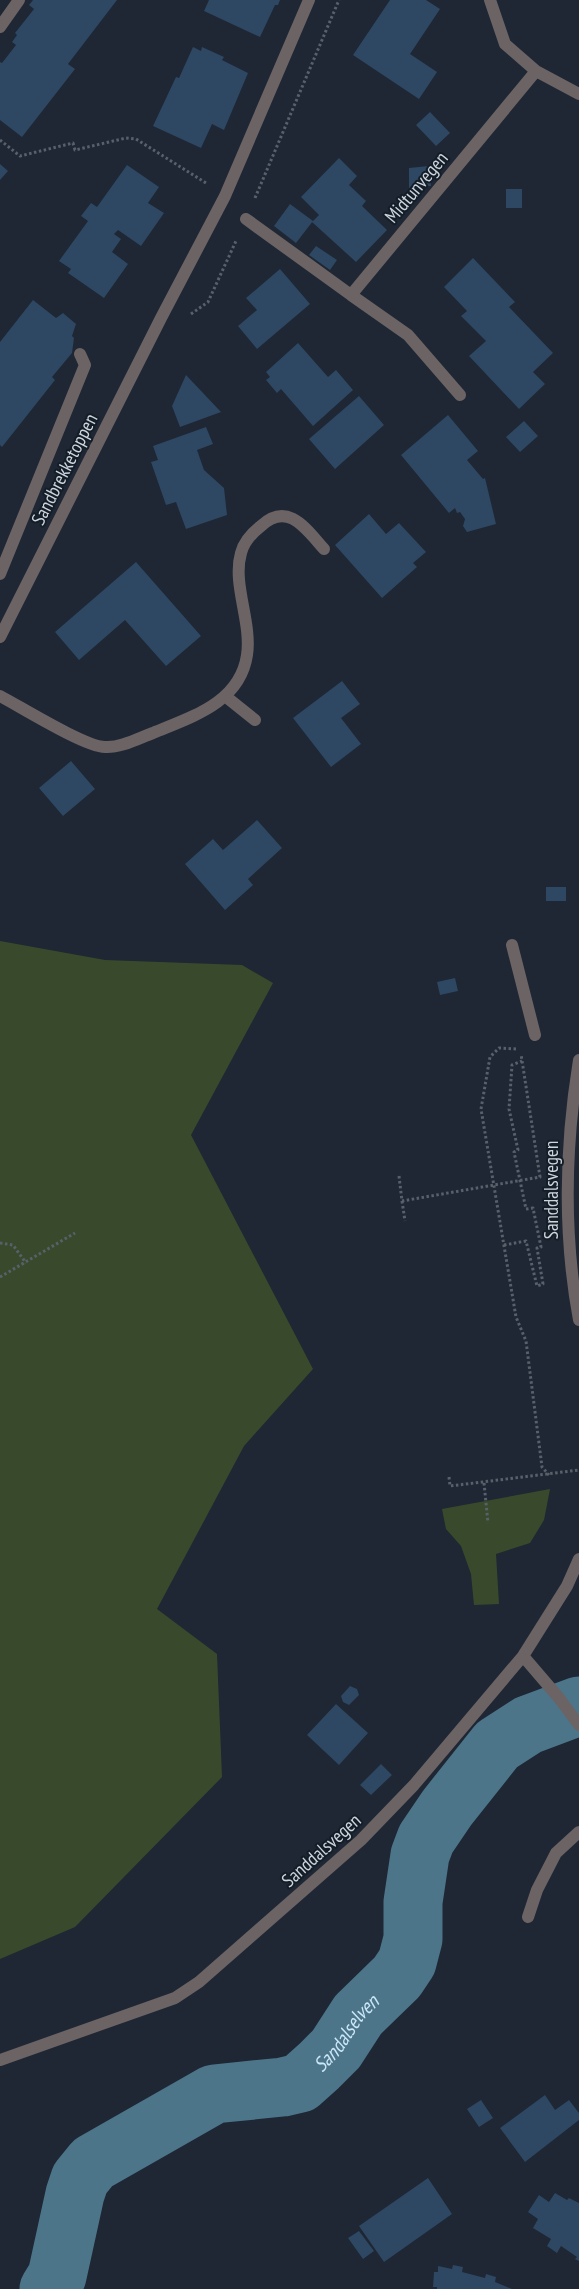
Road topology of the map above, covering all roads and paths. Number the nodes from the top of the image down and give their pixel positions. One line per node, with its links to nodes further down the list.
1 (19, 0): 5 (street)
2 (309, 0): 9 (street)
3 (339, 0): 10 (path)
4 (490, 0): 6 (street)
5 (0, 27)
6 (536, 71): 7 (street); 11 (street, Midtunvegen)
7 (579, 94)
8 (0, 140): 9 (path)
9 (225, 196): 17 (street, Sandbrekketoppen)
10 (246, 218): 11 (street); 12 (path)
11 (352, 295): 14 (street)
12 (186, 317)
13 (80, 354): 16 (street)
14 (460, 395)
15 (324, 549): 19 (street)
16 (0, 574)
17 (0, 637)
18 (0, 696): 19 (street)
19 (225, 696): 20 (street)
20 (256, 720)
21 (512, 945): 22 (street)
22 (535, 1035)
23 (579, 1060): 35 (street, Sanddalsvegen)
24 (522, 1061): 26 (path); 26 (path); 27 (path)
25 (398, 1176): 28 (path)
26 (520, 1180): 27 (path); 32 (path)
27 (494, 1186): 28 (path); 32 (path)
28 (402, 1201): 29 (path)
29 (406, 1221)
30 (74, 1233): 33 (path)
31 (0, 1243): 33 (path)
32 (504, 1246): 37 (path)
33 (26, 1263): 34 (path)
34 (0, 1277)
35 (579, 1320)
36 (579, 1470): 37 (path)
37 (550, 1475): 39 (path)
38 (449, 1477): 39 (path)
39 (484, 1482): 40 (path)
40 (488, 1523)
41 (579, 1559): 42 (street, Sanddalsvegen)
42 (523, 1656): 43 (street); 46 (street, Sanddalsvegen)
43 (578, 1725)
44 (579, 1832): 45 (street)
45 (528, 1917)
46 (0, 2060)

